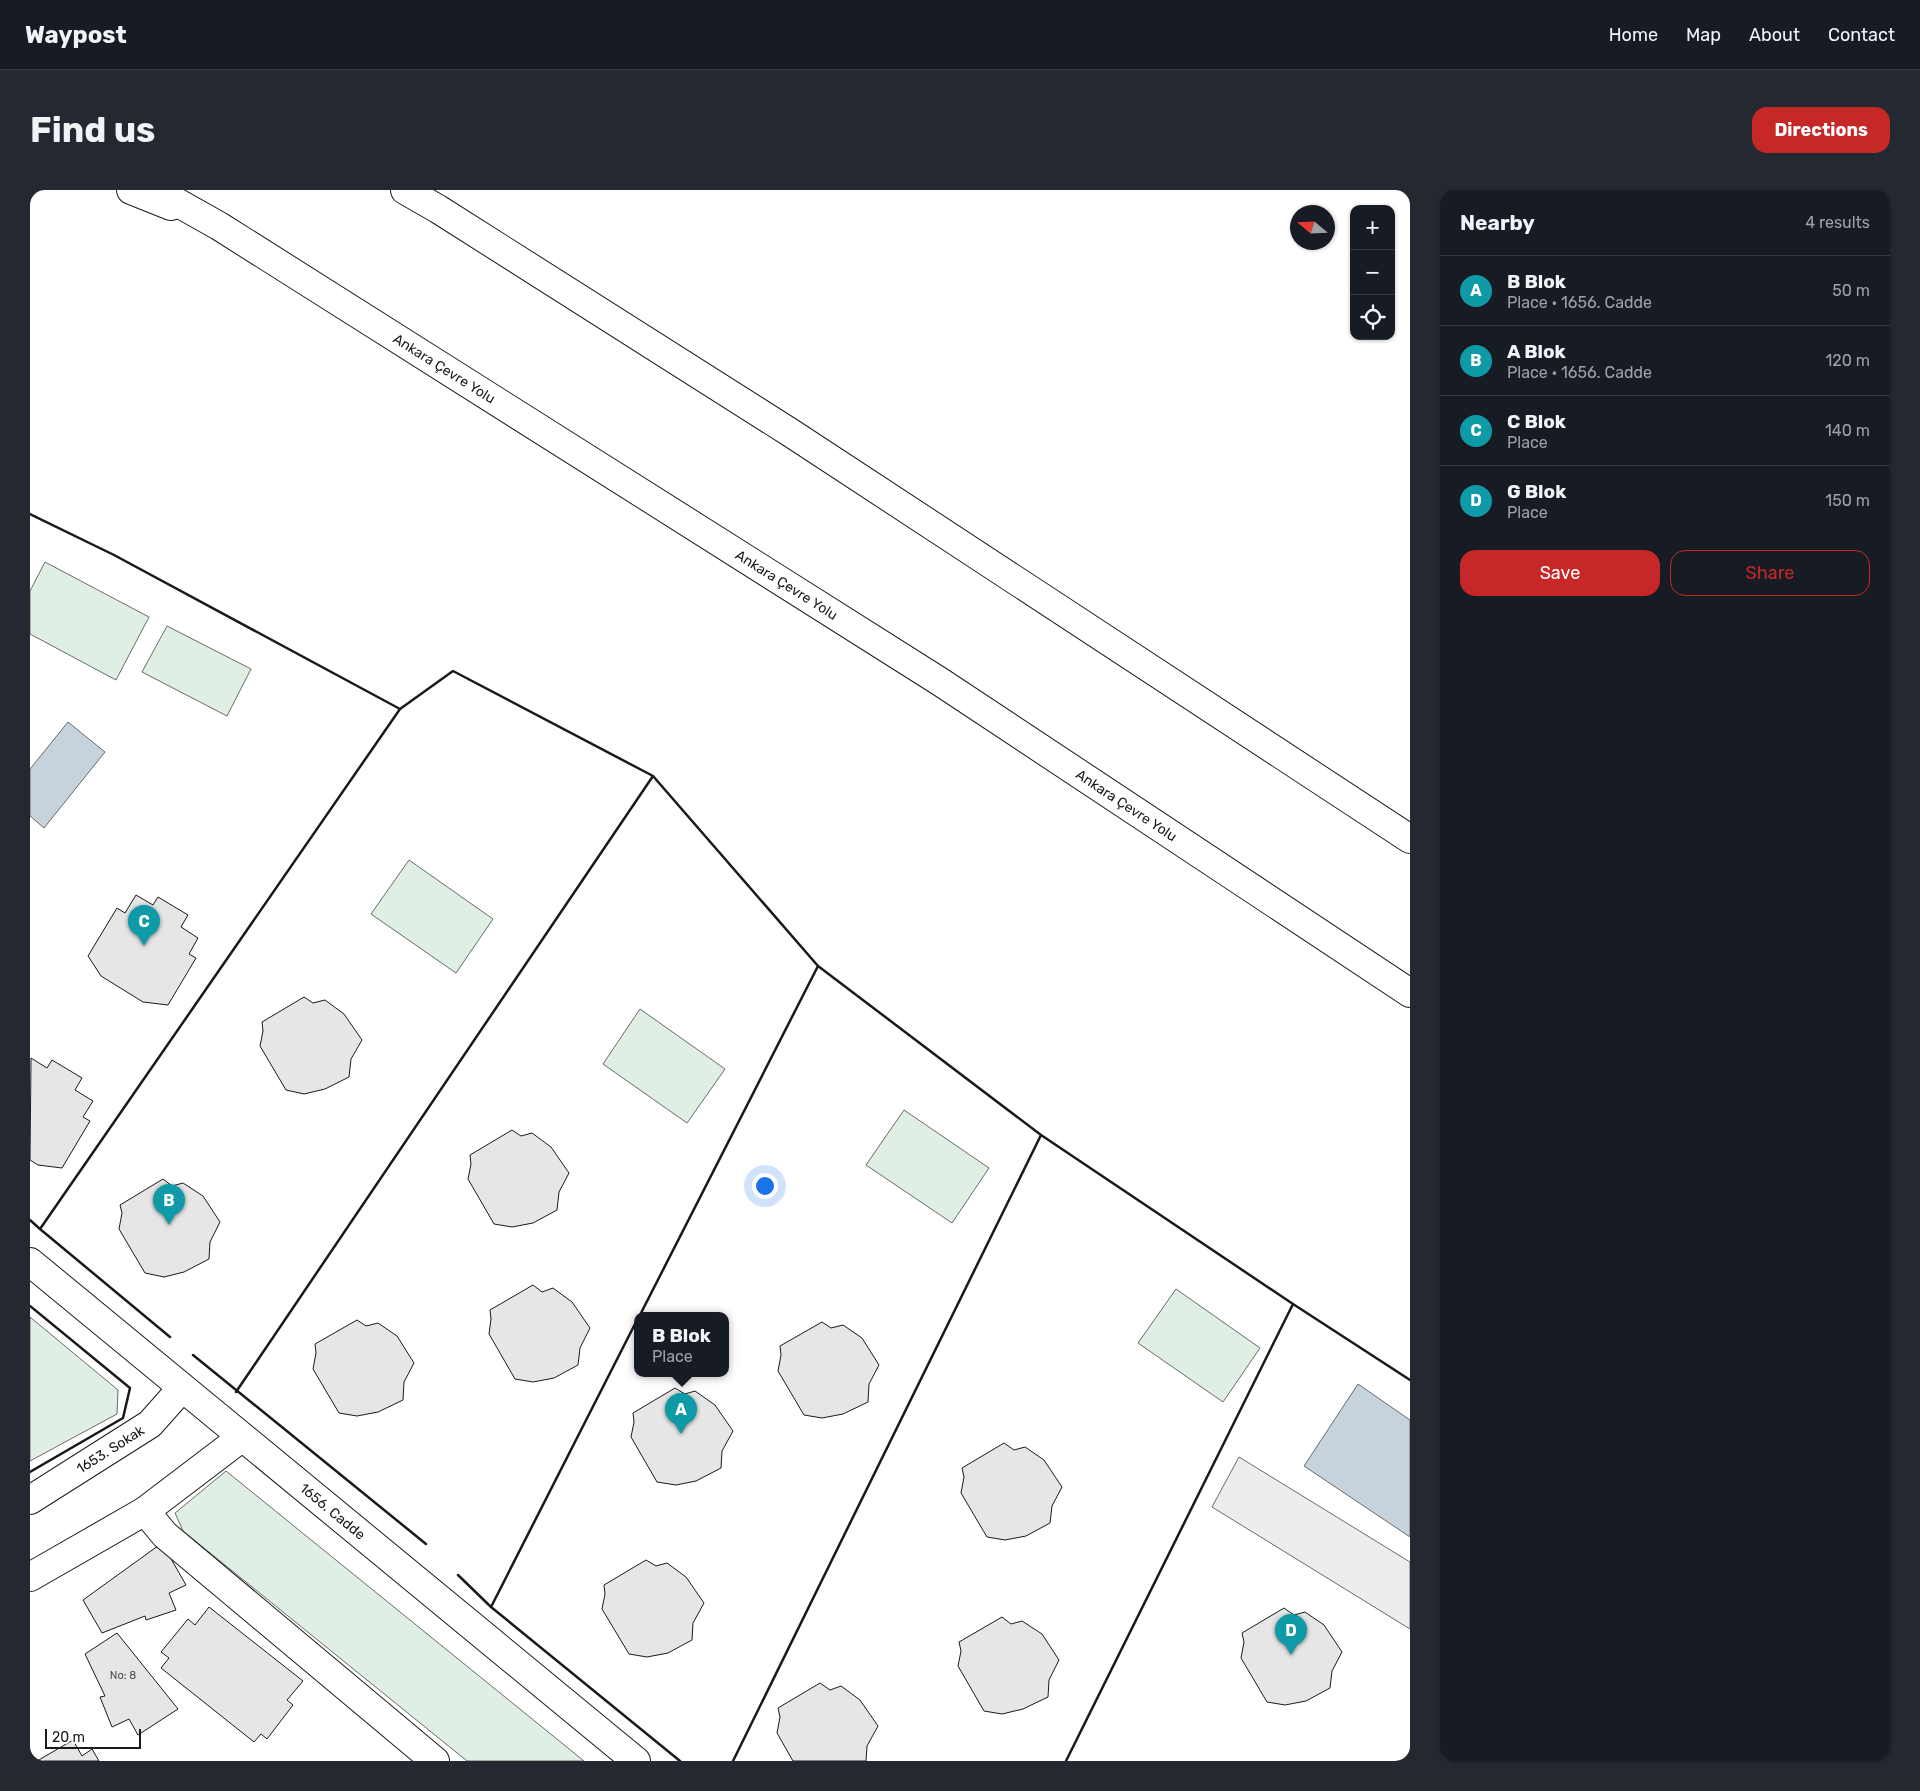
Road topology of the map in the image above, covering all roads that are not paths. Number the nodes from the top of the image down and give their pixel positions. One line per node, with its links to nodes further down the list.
1 (131, 190): 6 (main road)
2 (155, 190): 6 (main road, Ankara Çevre Yolu)
3 (405, 190): 5 (main road)
4 (413, 190): 5 (main road)
5 (438, 209): 7 (main road)
6 (219, 226): 8 (main road, Ankara Çevre Yolu)
7 (1410, 839)
8 (1410, 993)
9 (30, 1262): 10 (main road, 1656. Cadde)
10 (182, 1388): 11 (main road, 1656. Cadde); 12 (main road, 1653. Sokak)
11 (241, 1438): 13 (main road); 16 (main road, 1656. Cadde)
12 (30, 1500)
13 (145, 1511): 14 (main road); 15 (main road)
14 (30, 1577)
15 (435, 1761)
16 (636, 1761)

